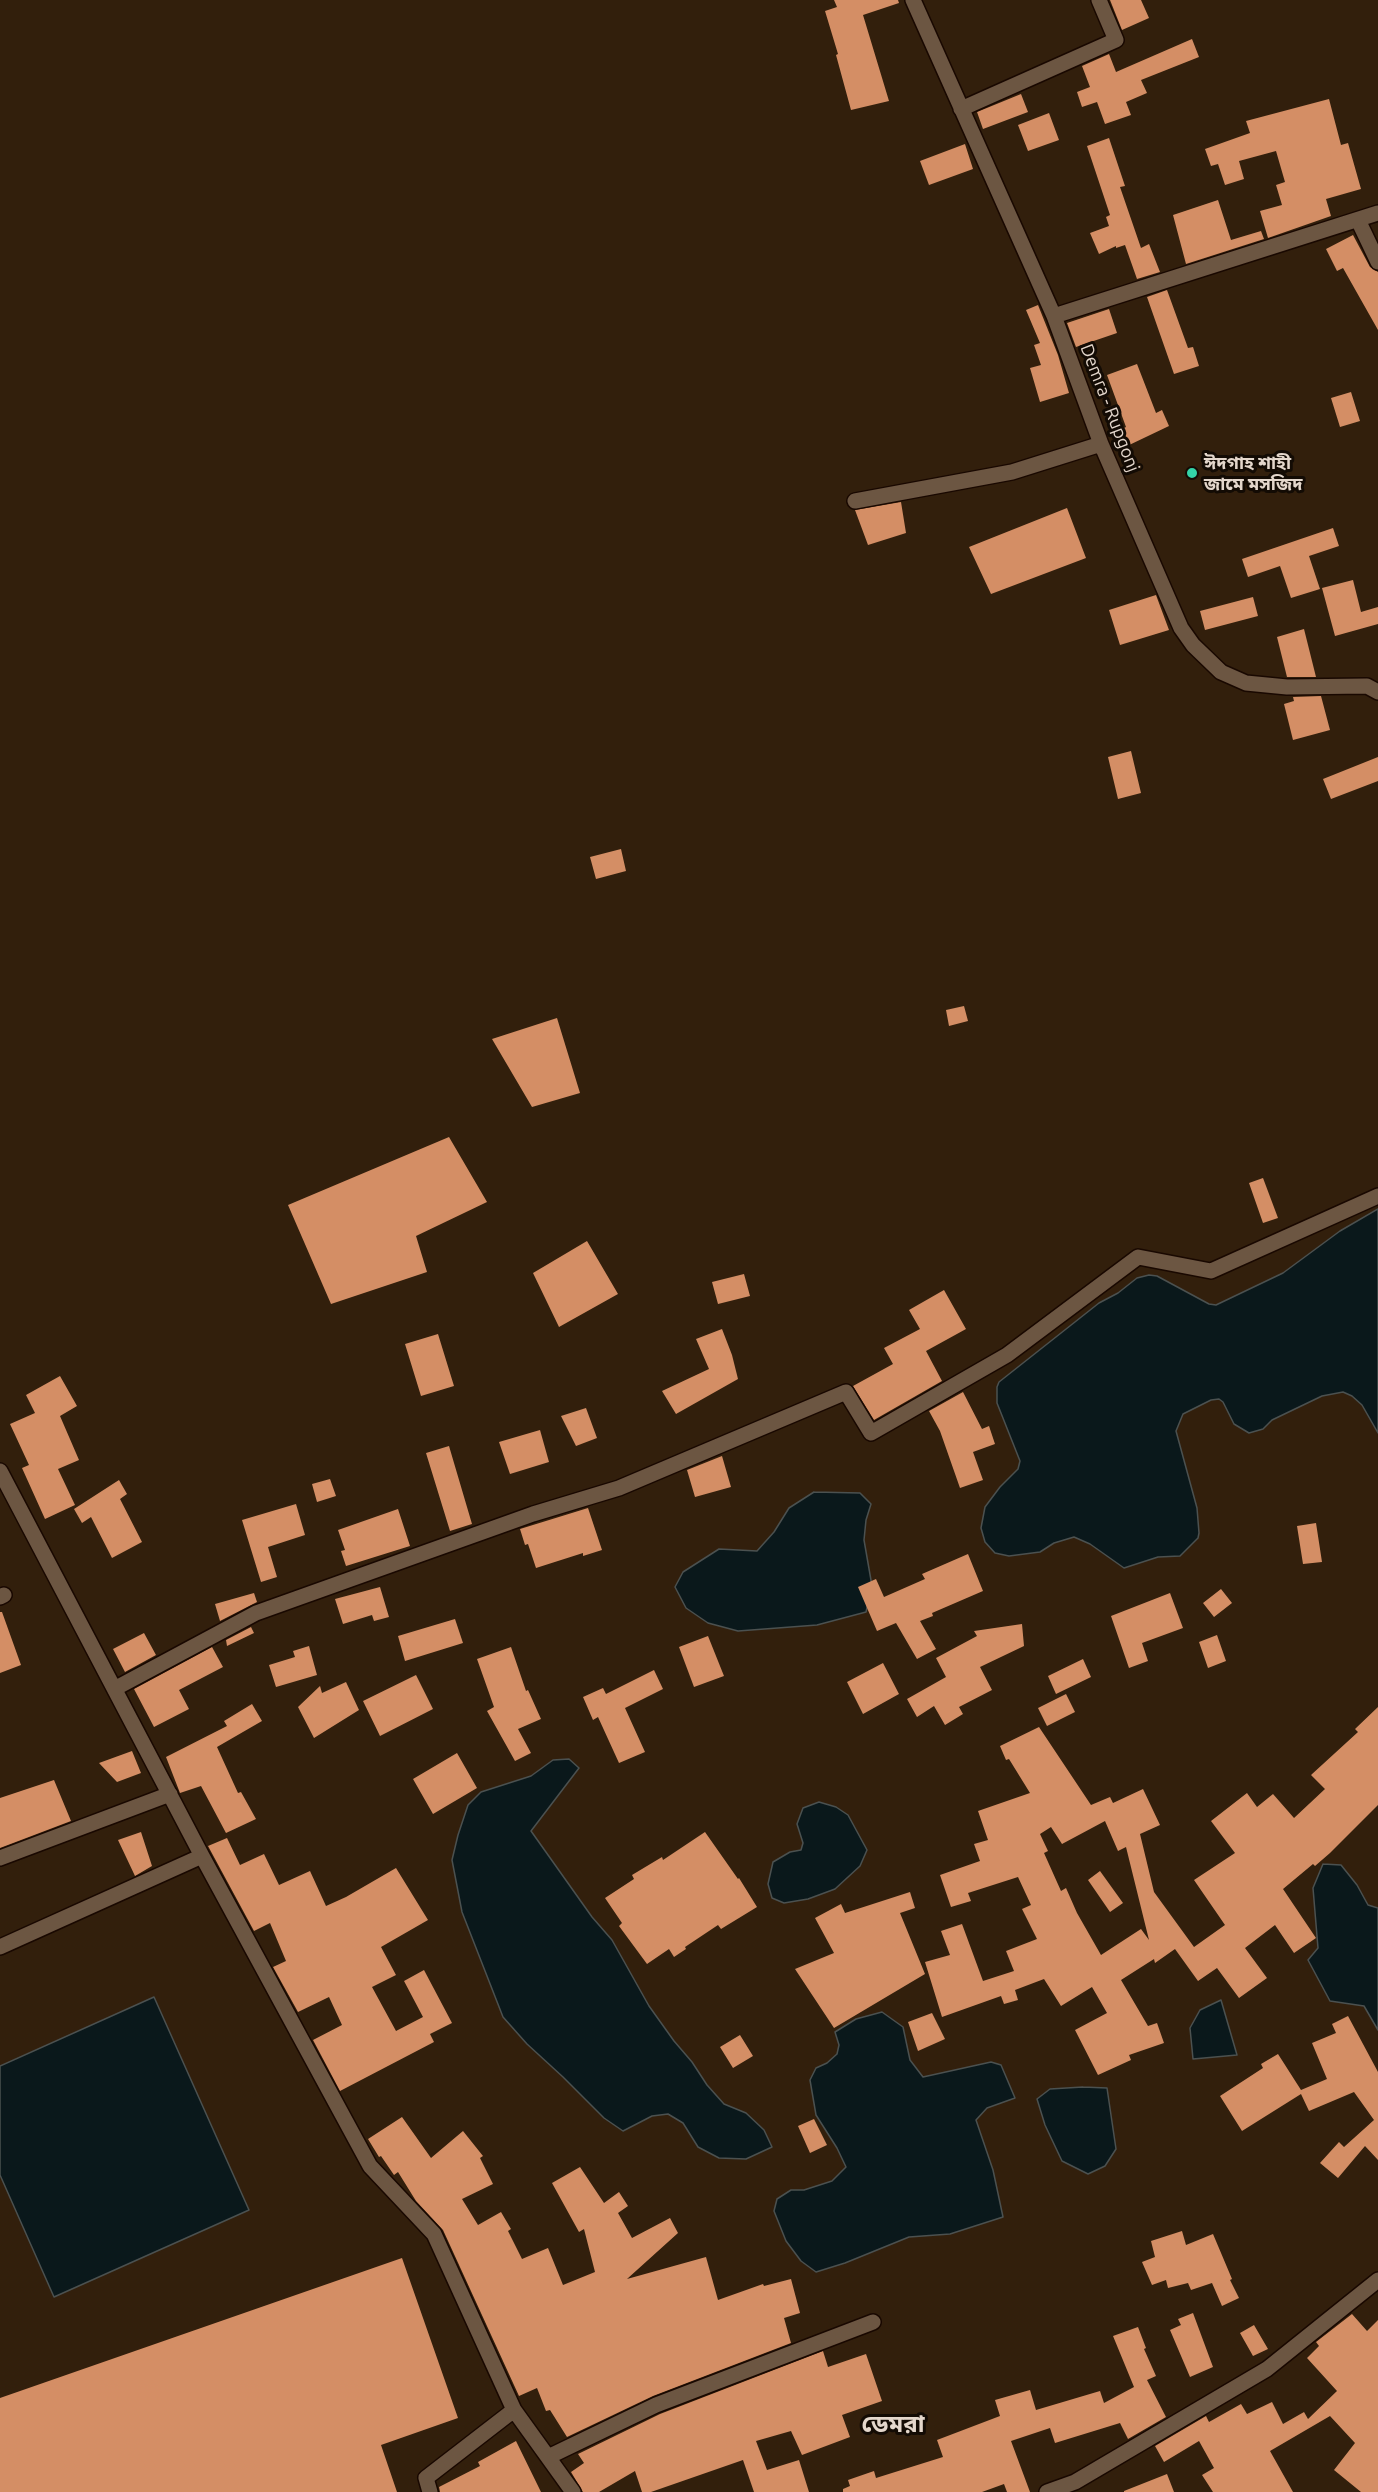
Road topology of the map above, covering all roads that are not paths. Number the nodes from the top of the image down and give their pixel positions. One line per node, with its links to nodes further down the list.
1 (913, 0): 3 (street, Demra - Rupgonj)
2 (1099, 0): 3 (street)
3 (961, 109): 7 (street, Demra - Rupgonj)
4 (1378, 213): 5 (street)
5 (1358, 220): 6 (street); 7 (street)
6 (1378, 262)
7 (1054, 316): 8 (street, Demra - Rupgonj)
8 (1101, 444): 9 (street); 10 (street, Demra - Rupgonj)
9 (855, 501)
10 (1378, 692)
11 (1378, 1196): 13 (street)
12 (0, 1472): 13 (street)
13 (116, 1688): 14 (street)
14 (170, 1794): 15 (street); 16 (street)
15 (202, 1856): 17 (street); 20 (street)
16 (0, 1858)
17 (0, 1947)
18 (1378, 2280): 24 (street)
19 (873, 2322): 21 (street)
20 (514, 2410): 21 (street); 22 (street)
21 (549, 2457): 23 (street)
22 (429, 2492)
23 (573, 2492)
24 (1047, 2492)

